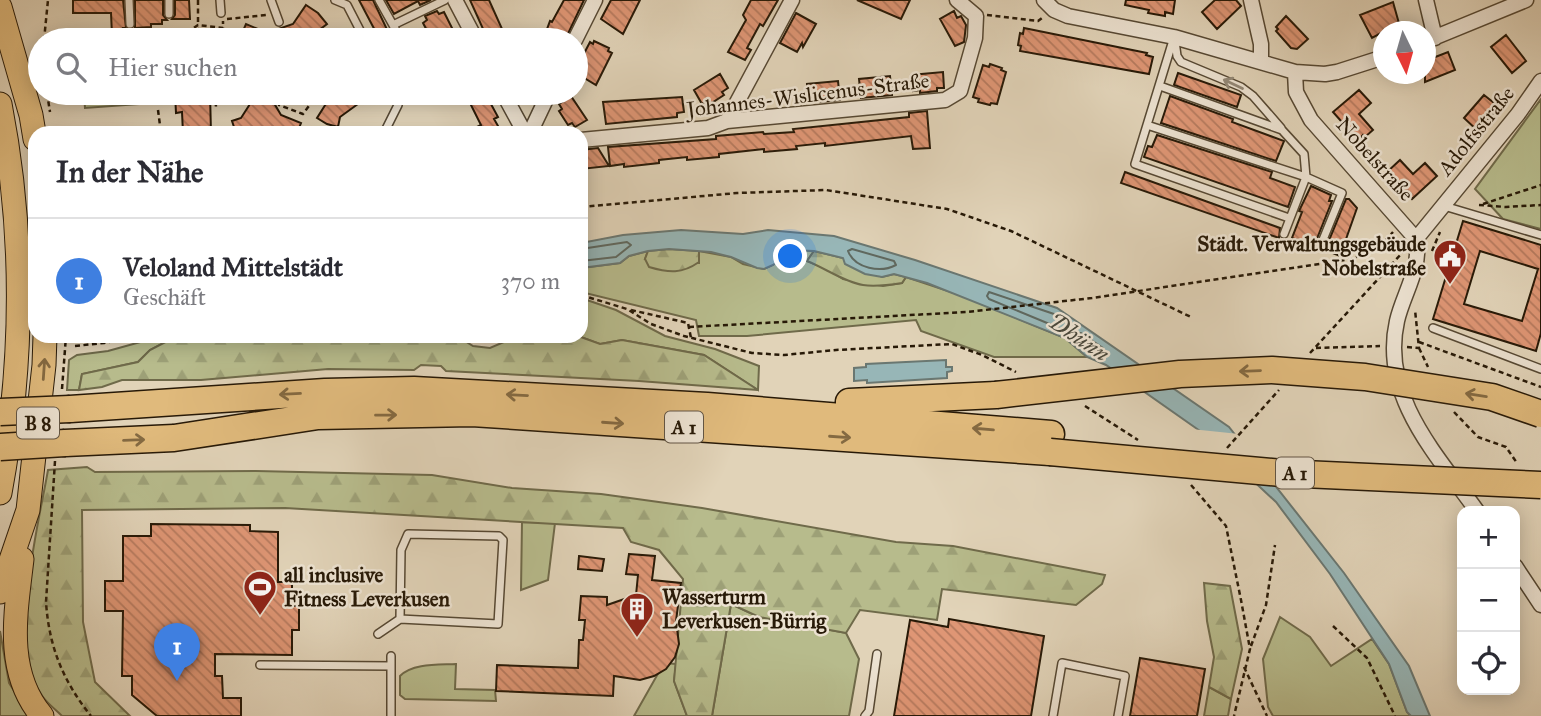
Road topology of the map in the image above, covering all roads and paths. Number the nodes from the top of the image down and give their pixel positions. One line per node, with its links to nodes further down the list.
1 (15, 0): 42 (highway)
2 (46, 0): 28 (path)
3 (128, 0): 25 (lane)
4 (169, 0): 21 (lane)
5 (198, 0): 26 (path)
6 (220, 0): 20 (lane)
7 (271, 0): 23 (lane)
8 (335, 0): 31 (lane)
9 (379, 0): 27 (lane)
10 (445, 0): 27 (lane)
11 (456, 0): 33 (street)
12 (595, 0): 34 (street)
13 (792, 0): 54 (street)
14 (957, 0): 22 (street)
15 (1251, 0): 38 (street)
16 (1426, 0): 24 (street)
17 (1525, 0): 36 (street)
18 (1049, 5): 22 (path); 35 (street)
19 (0, 7): 43 (highway)
20 (221, 13)
21 (169, 14)
22 (976, 16): 54 (street, Johannes-Wislicenus-Straße)
23 (278, 18): 30 (path)
24 (1428, 21)
25 (130, 24)
26 (198, 24): 29 (path); 30 (path)
27 (393, 25): 32 (lane)
28 (45, 28)
29 (193, 28)
30 (223, 28)
31 (359, 28)
32 (395, 28)
33 (470, 28)
34 (581, 28)
35 (1174, 37): 38 (street); 41 (lane); 61 (lane, one-way to 35)
36 (1436, 37)
37 (1373, 61): 39 (street)
38 (1261, 62): 39 (street)
39 (1295, 72): 69 (street, Nobelstraße)
40 (1541, 81): 65 (street, Adolfsstraße)
41 (1160, 86): 55 (lane); 61 (lane)
42 (28, 88)
43 (28, 102)
44 (0, 104): 103 (highway, B 8)
45 (29, 105): 53 (highway)
46 (31, 105): 53 (highway)
47 (279, 105): 48 (path)
48 (310, 105)
49 (398, 105): 58 (lane)
50 (509, 105): 59 (street)
51 (543, 105): 60 (street)
52 (158, 110): 57 (path)
53 (32, 115): 56 (highway)
54 (727, 121): 62 (street, Johannes-Wislicenus-Straße)
55 (1147, 125): 63 (lane); 68 (lane)
56 (33, 126)
57 (160, 126)
58 (388, 126)
59 (520, 126)
60 (532, 126)
61 (1282, 130): 63 (lane)
62 (588, 139)
63 (1306, 177): 68 (lane); 73 (lane)
64 (1541, 185): 66 (path)
65 (1443, 205): 71 (lane); 72 (street, Adolfsstraße)
66 (1541, 205)
67 (588, 206): 74 (path)
68 (1289, 218): 70 (lane)
69 (1402, 221): 72 (street, Nobelstraße); 74 (path)
70 (1284, 234)
71 (1541, 234)
72 (1416, 239): 87 (path); 107 (street)
73 (1320, 247)
74 (1139, 292): 77 (path); 78 (path)
75 (588, 297): 76 (path)
76 (628, 309): 78 (path); 80 (path)
77 (1191, 317)
78 (689, 327): 80 (path)
79 (1433, 328): 88 (lane)
80 (691, 338): 90 (path)
81 (1419, 342): 91 (path)
82 (45, 343): 108 (highway, B 8, one-way to 82)
83 (66, 343): 93 (path)
84 (104, 343): 85 (path)
85 (75, 346)
86 (1419, 348): 89 (path)
87 (1308, 356)
88 (1541, 369)
89 (1430, 373)
90 (1026, 377)
91 (1541, 387)
92 (1278, 390): 101 (path)
93 (66, 400): 95 (highway, A 1, one-way to 93); 97 (highway, A 1, bridge)
94 (1078, 403): 99 (path)
95 (707, 405): 98 (highway, one-way to 95, bridge); 100 (highway, A 1, one-way to 95)
96 (1450, 405): 104 (path)
97 (0, 412)
98 (1541, 414)
99 (1138, 441)
100 (1051, 443): 102 (highway, A 1, one-way to 100); 104 (highway, A 1)
101 (1226, 449)
102 (61, 450): 103 (highway, A 1, bridge); 123 (path)
103 (2, 455): 106 (highway, B 8)
104 (1534, 475)
105 (1192, 487): 116 (path)
106 (0, 493)
107 (1473, 506)
108 (28, 510): 111 (highway, B 8); 122 (highway)
109 (1275, 545): 116 (path)
110 (1517, 569): 112 (street)
111 (0, 592)
112 (1541, 605)
113 (400, 619): 113 (lane); 115 (lane)
114 (1333, 626): 130 (path)
115 (379, 634)
116 (1250, 649): 121 (path)
117 (877, 653): 125 (lane)
118 (391, 656): 120 (lane)
119 (260, 664): 120 (lane)
120 (391, 666): 124 (lane)
121 (1244, 667): 128 (path); 129 (path)
122 (42, 716)
123 (91, 716)
124 (391, 716)
125 (865, 716)
126 (1053, 716): 127 (lane)
127 (1118, 716)
128 (1234, 716)
129 (1267, 716)
130 (1395, 716)

